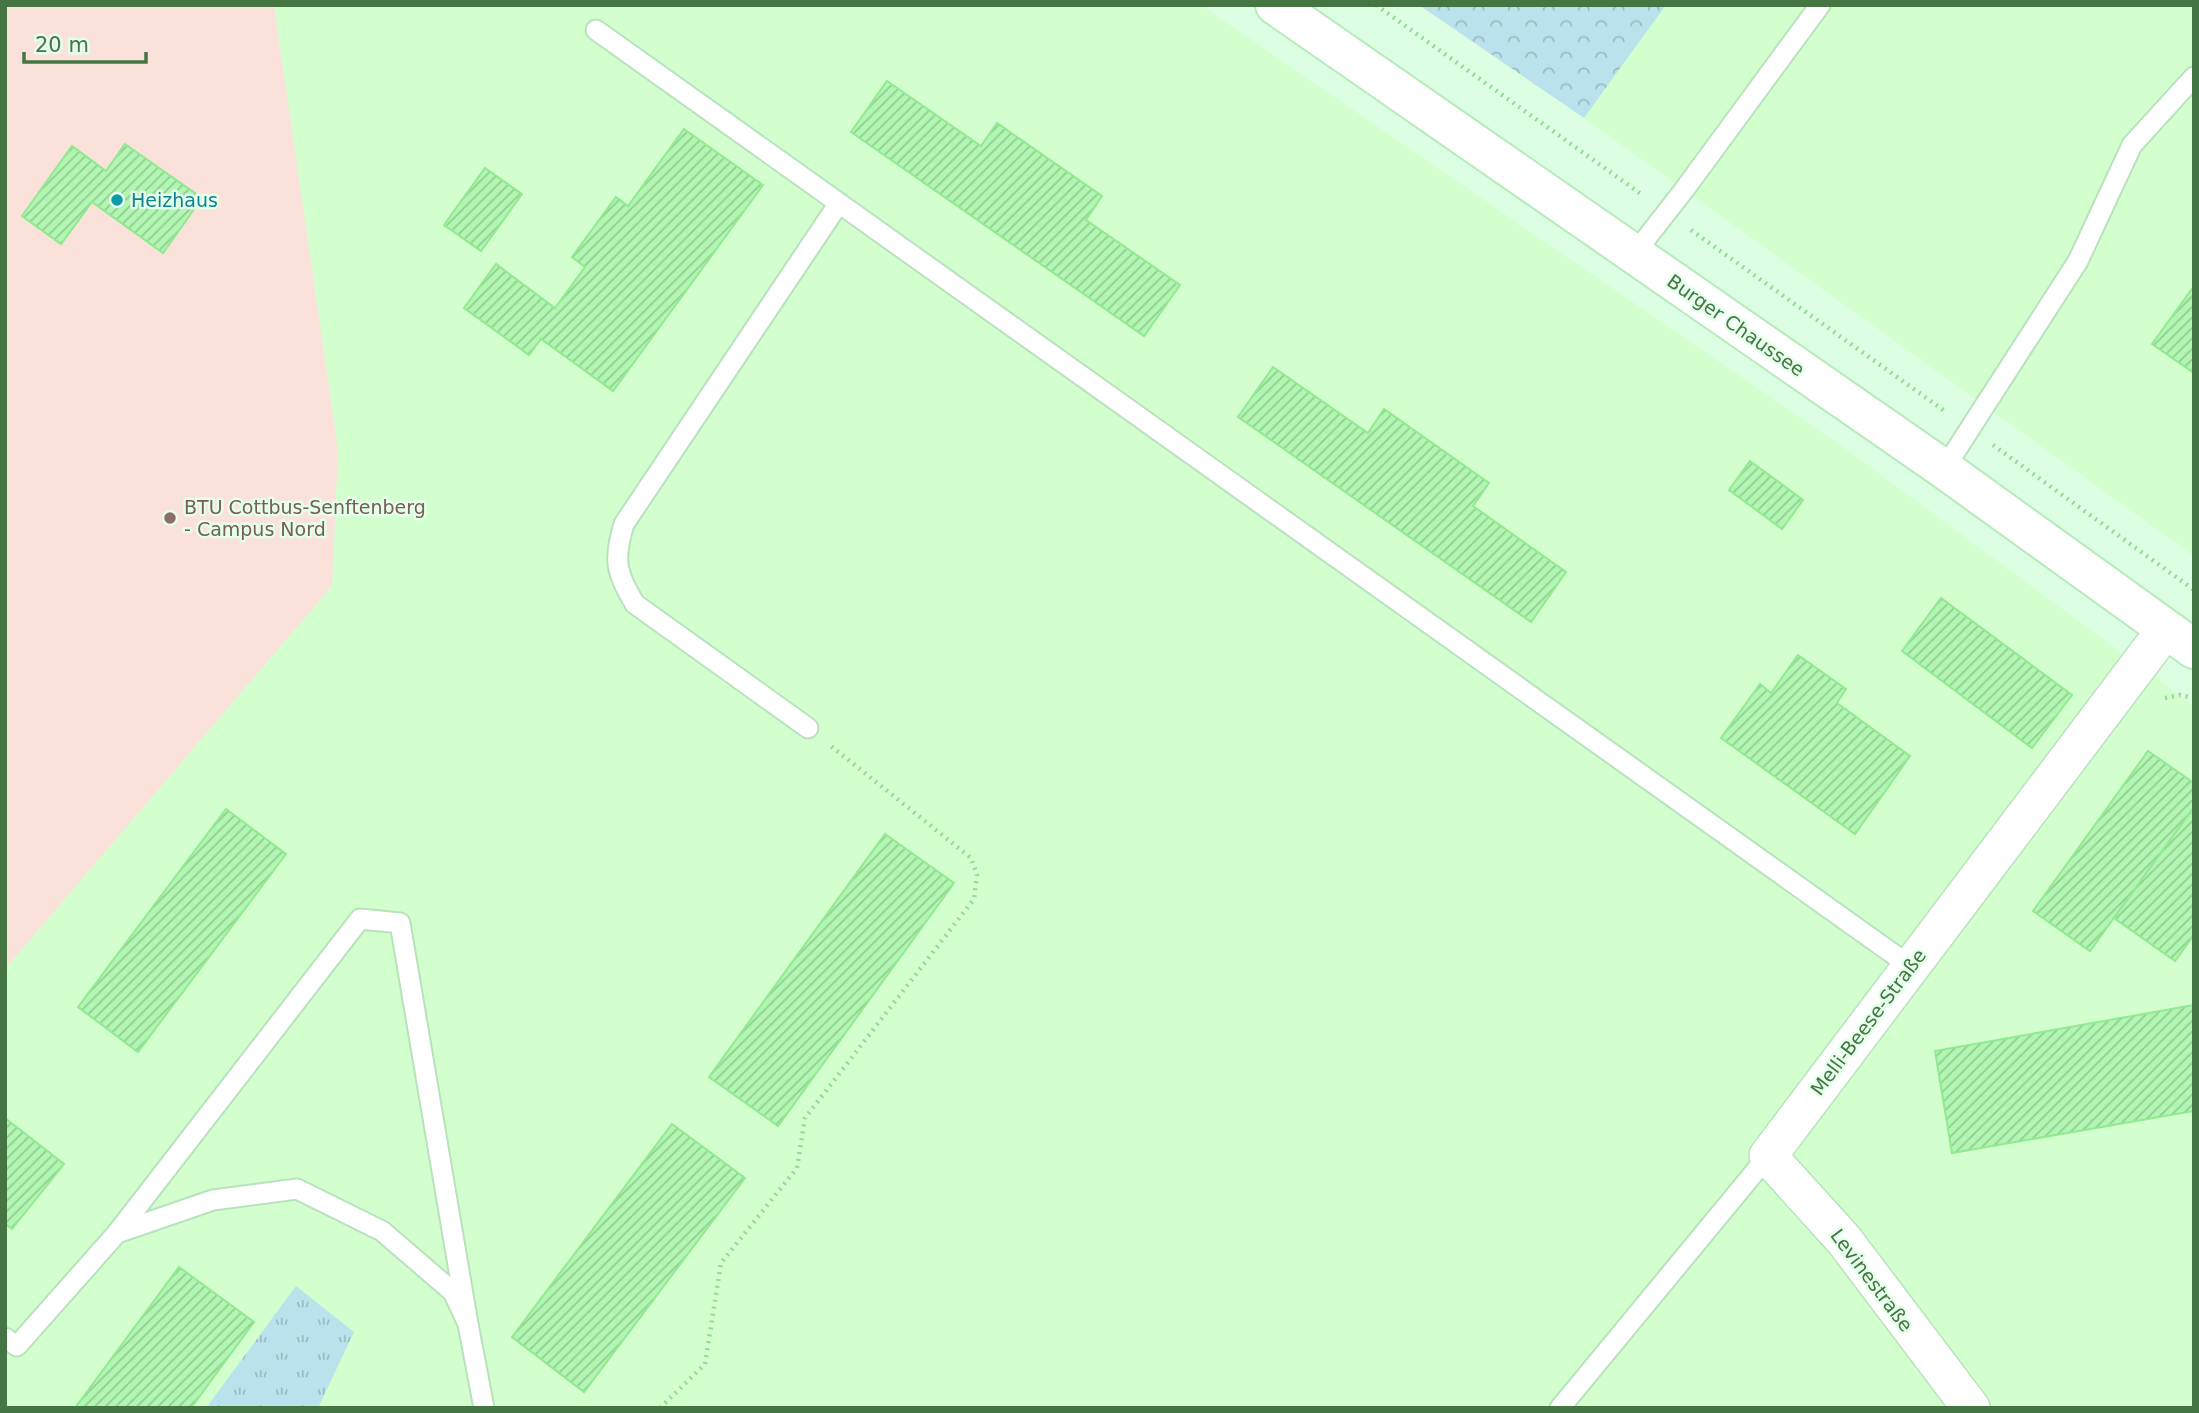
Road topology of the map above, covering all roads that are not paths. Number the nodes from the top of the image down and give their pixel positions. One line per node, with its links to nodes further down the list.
1 (1275, 5): 6 (main road, Burger Chaussee)
2 (1819, 5): 6 (lane)
3 (597, 30): 5 (lane)
4 (2194, 77): 7 (lane)
5 (839, 202): 9 (lane); 10 (lane)
6 (1633, 254): 7 (main road, Burger Chaussee)
7 (1944, 469): 8 (main road, Burger Chaussee)
8 (2180, 639): 10 (street, Melli-Beese-Straße)
9 (808, 728)
10 (1910, 966): 11 (street, Melli-Beese-Straße)
11 (1768, 1156): 16 (lane, Melli-Beese-Straße); 17 (street, Levinestraße)
12 (117, 1233): 13 (lane); 13 (lane); 14 (lane)
13 (468, 1324): 15 (lane)
14 (9, 1349)
15 (484, 1408)
16 (1560, 1408)
17 (1971, 1408)

